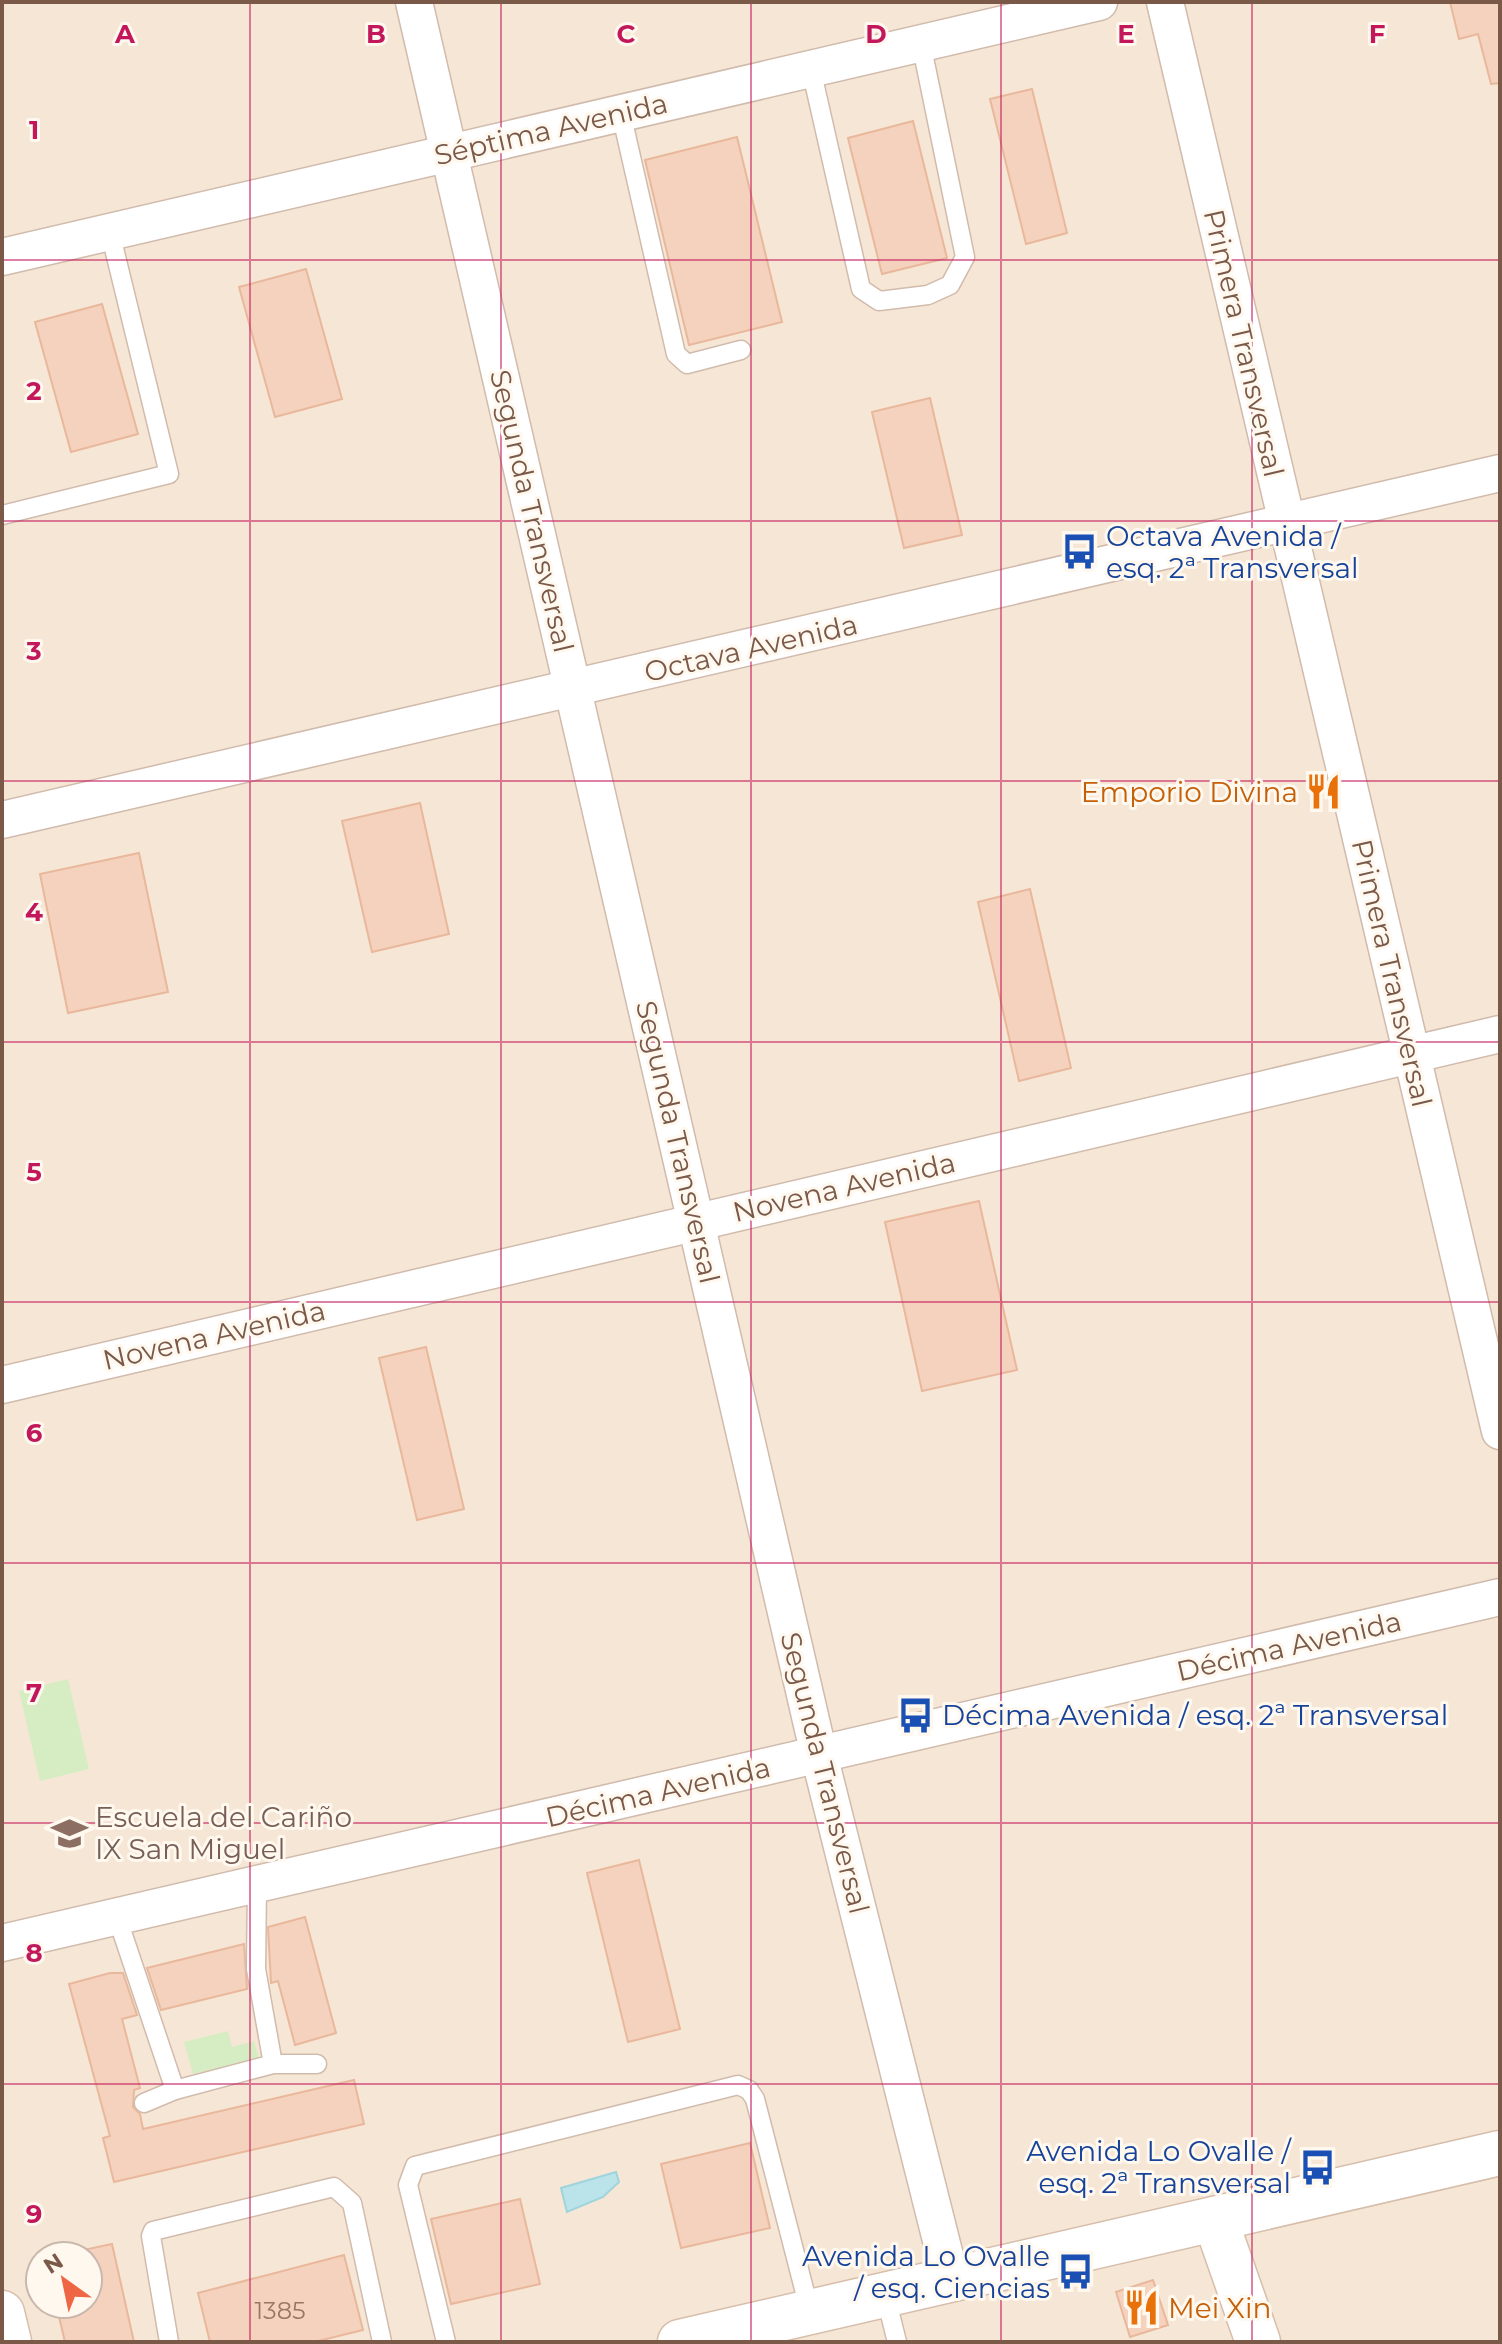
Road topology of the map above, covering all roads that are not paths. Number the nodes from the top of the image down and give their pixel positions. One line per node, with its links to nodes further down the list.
1 (414, 2): 7 (street, Segunda Transversal)
2 (1099, 2): 4 (street, Séptima Avenida)
3 (1165, 2): 13 (street, Primera Transversal)
4 (921, 43): 5 (street, Séptima Avenida); 5 (lane)
5 (811, 69): 6 (street, Séptima Avenida)
6 (621, 113): 7 (street, Séptima Avenida); 10 (lane)
7 (449, 153): 8 (street, Séptima Avenida); 14 (street, Segunda Transversal)
8 (110, 232): 9 (street, Séptima Avenida); 12 (lane)
9 (2, 257)
10 (741, 350)
11 (1500, 473): 13 (street, Octava Avenida)
12 (2, 515)
13 (1286, 521): 14 (street, Octava Avenida); 17 (street, Primera Transversal)
14 (574, 690): 15 (street, Octava Avenida); 18 (street, Segunda Transversal)
15 (2, 820)
16 (1500, 1034): 17 (street, Novena Avenida)
17 (1411, 1054): 18 (street, Novena Avenida); 20 (street, Primera Transversal)
18 (697, 1222): 19 (street, Novena Avenida); 22 (street, Segunda Transversal)
19 (2, 1385)
20 (1500, 1431)
21 (1500, 1597): 22 (street, Décima Avenida)
22 (819, 1755): 23 (street, Décima Avenida); 32 (street, Segunda Transversal)
23 (257, 1884): 24 (street, Décima Avenida); 26 (lane)
24 (117, 1917): 25 (street, Décima Avenida); 28 (lane)
25 (2, 1943)
26 (273, 2064): 27 (lane); 28 (lane)
27 (317, 2064)
28 (175, 2090): 29 (lane)
29 (144, 2103)
30 (1500, 2153): 31 (main road)
31 (1215, 2219): 32 (main road); 42 (main road)
32 (951, 2280): 33 (main road)
33 (885, 2294): 34 (main road); 41 (lane)
34 (810, 2312): 39 (lane); 40 (main road)
35 (2, 2313): 36 (main road)
36 (9, 2342)
37 (169, 2342): 38 (lane)
38 (382, 2342)
39 (446, 2342)
40 (680, 2342)
41 (897, 2342)
42 (1258, 2342)

